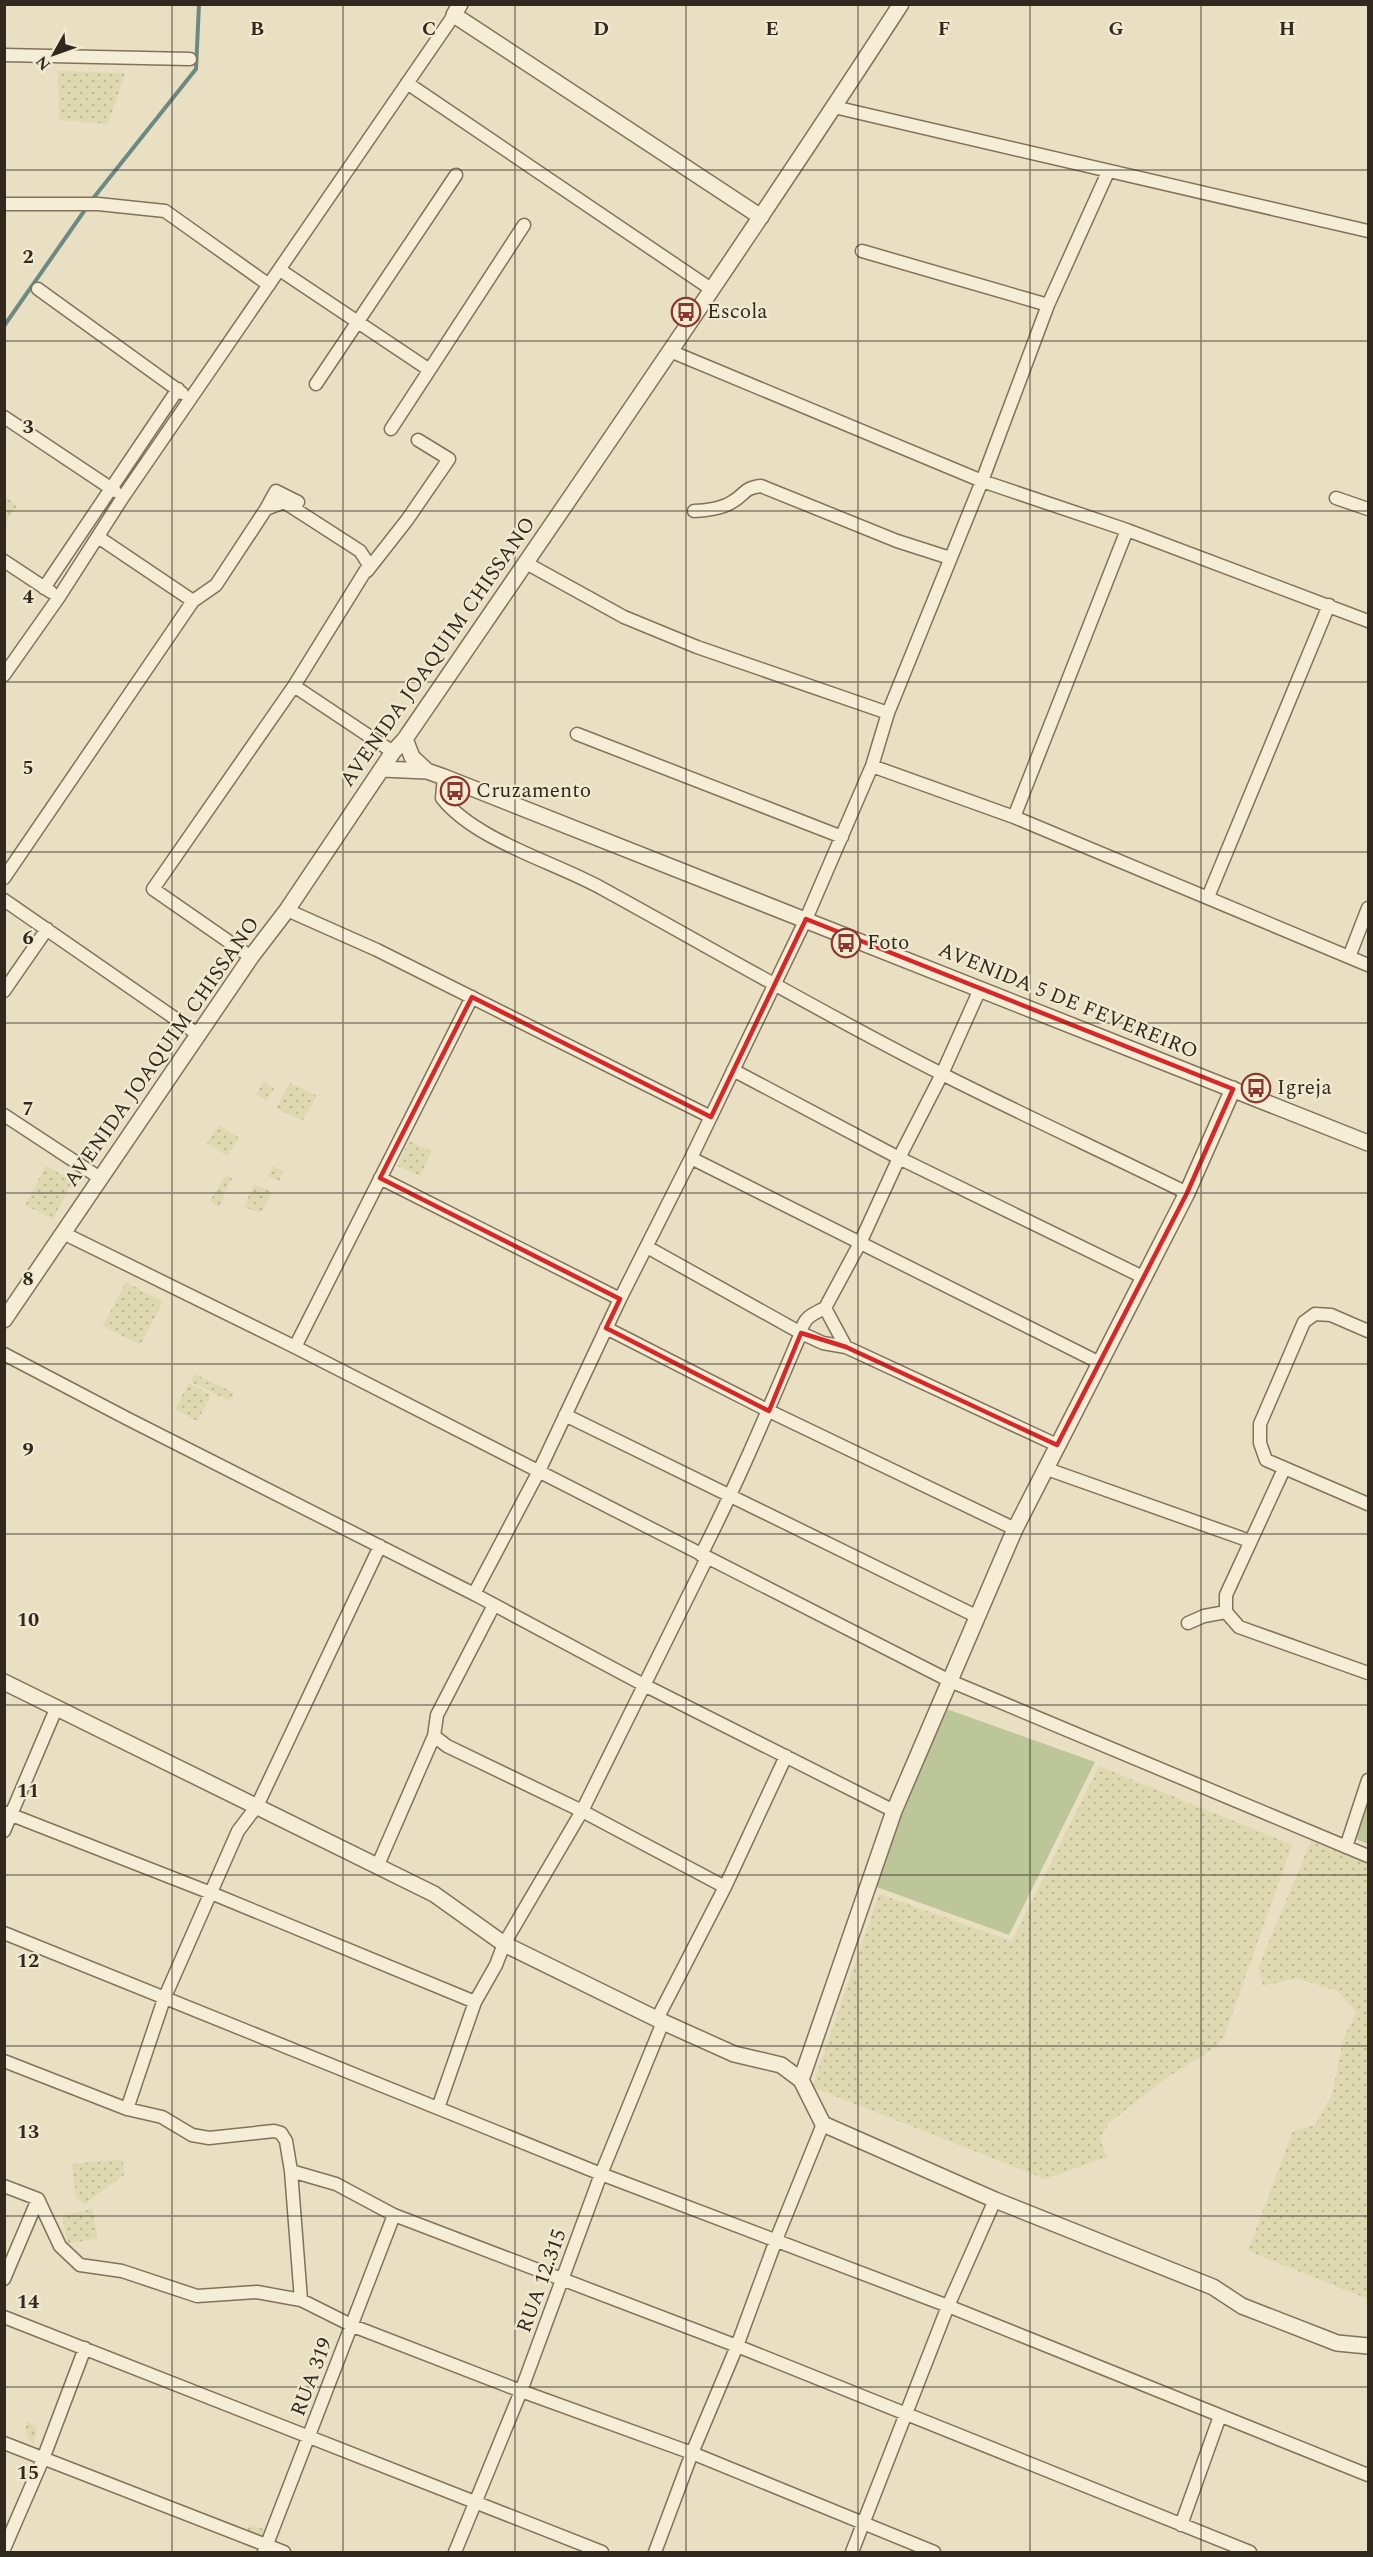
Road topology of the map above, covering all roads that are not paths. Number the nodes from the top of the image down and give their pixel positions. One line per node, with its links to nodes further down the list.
1 (901, 4): 6 (street, AVENIDA JOAQUIM CHISSANO)
2 (457, 10): 5 (street); 10 (street)
3 (4, 55): 4 (street)
4 (190, 59)
5 (407, 83): 14 (street); 17 (street)
6 (834, 107): 7 (street); 10 (street, AVENIDA JOAQUIM CHISSANO)
7 (1108, 172): 12 (street); 18 (street)
8 (456, 175): 19 (street)
9 (4, 204): 15 (street)
10 (761, 217): 17 (street, AVENIDA JOAQUIM CHISSANO)
11 (524, 225): 21 (street)
12 (1368, 231)
13 (862, 251): 18 (street)
14 (280, 270): 15 (street); 19 (street)
15 (269, 285): 24 (street)
16 (38, 289): 23 (street)
17 (711, 289): 20 (street, AVENIDA JOAQUIM CHISSANO)
18 (1048, 305): 28 (street)
19 (358, 321): 21 (street); 22 (street)
20 (670, 351): 28 (street); 40 (street, AVENIDA JOAQUIM CHISSANO)
21 (428, 369): 26 (street)
22 (316, 384)
23 (178, 390): 24 (street); 29 (street)
24 (190, 399): 30 (street)
25 (4, 417): 29 (street)
26 (391, 429)
27 (418, 440): 37 (street)
28 (982, 481): 35 (street); 38 (street)
29 (110, 488): 30 (street); 42 (street)
30 (123, 497): 36 (street)
31 (1336, 498): 33 (street)
32 (266, 509): 37 (street); 41 (street); 44 (street)
33 (1368, 509)
34 (694, 511): 38 (street)
35 (1127, 530): 45 (street); 57 (street)
36 (98, 537): 43 (street); 44 (street)
37 (379, 556): 41 (street)
38 (950, 558): 49 (street)
39 (4, 561): 42 (street)
40 (526, 562): 49 (street); 51 (street, AVENIDA JOAQUIM CHISSANO)
41 (363, 577): 48 (street)
42 (44, 588): 43 (street)
43 (59, 597): 47 (street)
44 (194, 601): 59 (street)
45 (1329, 605): 46 (street); 60 (street)
46 (1368, 621)
47 (4, 675)
48 (294, 686): 52 (street); 66 (street)
49 (888, 713): 53 (street)
50 (577, 734): 58 (street)
51 (405, 739): 52 (street, AVENIDA JOAQUIM CHISSANO); 55 (street)
52 (393, 752): 54 (street, AVENIDA JOAQUIM CHISSANO)
53 (872, 766): 57 (street); 58 (street)
54 (382, 769): 55 (street, AVENIDA 5 DE FEVEREIRO); 63 (street, AVENIDA JOAQUIM CHISSANO)
55 (427, 771): 56 (street, AVENIDA 5 DE FEVEREIRO)
56 (447, 779): 64 (street, AVENIDA 5 DE FEVEREIRO); 69 (street)
57 (1014, 816): 60 (street)
58 (842, 837): 64 (street)
59 (4, 878)
60 (1208, 897): 67 (street)
61 (4, 900): 65 (street)
62 (1368, 908): 67 (street)
63 (287, 910): 66 (street, AVENIDA JOAQUIM CHISSANO); 72 (street)
64 (806, 919): 69 (street); 70 (street, AVENIDA 5 DE FEVEREIRO)
65 (47, 929): 71 (street); 73 (street)
66 (251, 957): 73 (street, AVENIDA JOAQUIM CHISSANO)
67 (1348, 957): 68 (street)
68 (1368, 965)
69 (773, 985): 74 (street); 75 (street)
70 (980, 989): 75 (street); 76 (street, AVENIDA 5 DE FEVEREIRO)
71 (4, 992)
72 (472, 997): 78 (street); 83 (street)
73 (199, 1035): 82 (street, AVENIDA JOAQUIM CHISSANO)
74 (733, 1070): 78 (street); 81 (street)
75 (942, 1074): 81 (street); 84 (street)
76 (1233, 1089): 79 (street, AVENIDA 5 DE FEVEREIRO); 84 (street)
77 (4, 1115): 82 (street)
78 (711, 1117): 80 (street)
79 (1368, 1143)
80 (691, 1158): 86 (street); 87 (street)
81 (899, 1158): 86 (street); 88 (street)
82 (100, 1178): 85 (street, AVENIDA JOAQUIM CHISSANO)
83 (380, 1178): 89 (street); 95 (street)
84 (1187, 1193): 88 (street)
85 (63, 1233): 91 (street, AVENIDA JOAQUIM CHISSANO); 95 (street)
86 (860, 1243): 90 (street); 98 (street)
87 (647, 1247): 89 (street); 94 (street)
88 (1145, 1278): 98 (street)
89 (620, 1299): 92 (street)
90 (825, 1308): 94 (street); 96 (street)
91 (4, 1320)
92 (606, 1328): 99 (street); 100 (street)
93 (1368, 1331): 103 (street)
94 (801, 1334): 96 (street); 99 (street)
95 (295, 1347): 104 (street)
96 (846, 1347): 101 (street)
97 (4, 1354): 109 (street)
98 (1100, 1363): 101 (street)
99 (769, 1411): 105 (street); 107 (street)
100 (565, 1415): 104 (street); 105 (street)
101 (1057, 1445): 102 (street)
102 (1047, 1468): 107 (street); 108 (street)
103 (1284, 1469): 106 (street); 108 (street)
104 (539, 1471): 110 (street); 111 (street)
105 (730, 1497): 110 (street); 114 (street)
106 (1368, 1504)
107 (1015, 1529): 114 (street)
108 (1250, 1541): 113 (street)
109 (380, 1546): 111 (street); 124 (street)
110 (704, 1556): 117 (street); 119 (street)
111 (474, 1594): 112 (street)
112 (494, 1605): 119 (street); 121 (street)
113 (1226, 1612): 115 (street); 116 (street)
114 (978, 1617): 117 (street)
115 (1188, 1623)
116 (1368, 1674)
117 (950, 1681): 126 (street); 129 (street)
118 (4, 1682): 120 (street)
119 (644, 1684): 122 (street); 125 (street)
120 (56, 1709): 124 (street); 127 (street)
121 (434, 1736): 125 (street); 131 (street)
122 (786, 1756): 126 (street); 132 (street, RUA 12.315)
123 (1368, 1780): 129 (street)
124 (257, 1806): 131 (street); 133 (street)
125 (582, 1811): 132 (street); 135 (street)
126 (894, 1811): 140 (street)
127 (8, 1814): 128 (street); 133 (street)
128 (4, 1832)
129 (1346, 1847): 130 (street)
130 (1368, 1856)
131 (377, 1867): 135 (street)
132 (725, 1887): 138 (street, RUA 12.315)
133 (211, 1893): 136 (street); 137 (street)
134 (4, 1933): 136 (street)
135 (504, 1944): 137 (street); 138 (street)
136 (164, 1999): 141 (street); 142 (street)
137 (475, 2002): 141 (street)
138 (660, 2020): 140 (street); 145 (street, RUA 12.315)
139 (4, 2061): 142 (street)
140 (801, 2080): 143 (street)
141 (438, 2108): 145 (street)
142 (127, 2109): 144 (street)
143 (823, 2124): 148 (street); 150 (street)
144 (291, 2171): 149 (street); 153 (street)
145 (602, 2174): 150 (street); 152 (street, RUA 12.315)
146 (4, 2186): 147 (street)
147 (38, 2199): 151 (street); 153 (street)
148 (995, 2200): 154 (street); 158 (street)
149 (394, 2215): 152 (street); 156 (street, RUA 319)
150 (776, 2240): 154 (street); 157 (street)
151 (4, 2279)
152 (563, 2281): 157 (street); 160 (street, RUA 12.315)
153 (302, 2300): 156 (street)
154 (948, 2306): 161 (street); 162 (street)
155 (4, 2317): 159 (street)
156 (353, 2326): 160 (street); 163 (street, RUA 319)
157 (737, 2346): 161 (street); 165 (street)
158 (1368, 2346)
159 (85, 2348): 163 (street); 166 (street)
160 (521, 2391): 165 (street); 168 (street, RUA 12.315)
161 (908, 2414): 169 (street); 170 (street)
162 (1220, 2416): 167 (street); 170 (street)
163 (310, 2437): 168 (street); 172 (street, RUA 319)
164 (4, 2444): 166 (street)
165 (692, 2453): 169 (street); 176 (street)
166 (43, 2459): 171 (street); 172 (street)
167 (1368, 2475)
168 (476, 2501): 174 (street, RUA 12.315); 175 (street)
169 (863, 2523): 177 (street); 178 (street)
170 (1181, 2525): 179 (street)
171 (4, 2549)
172 (265, 2549): 173 (street)
173 (284, 2553)
174 (455, 2553)
175 (602, 2553)
176 (655, 2553)
177 (852, 2553)
178 (934, 2553)
179 (1250, 2553)

